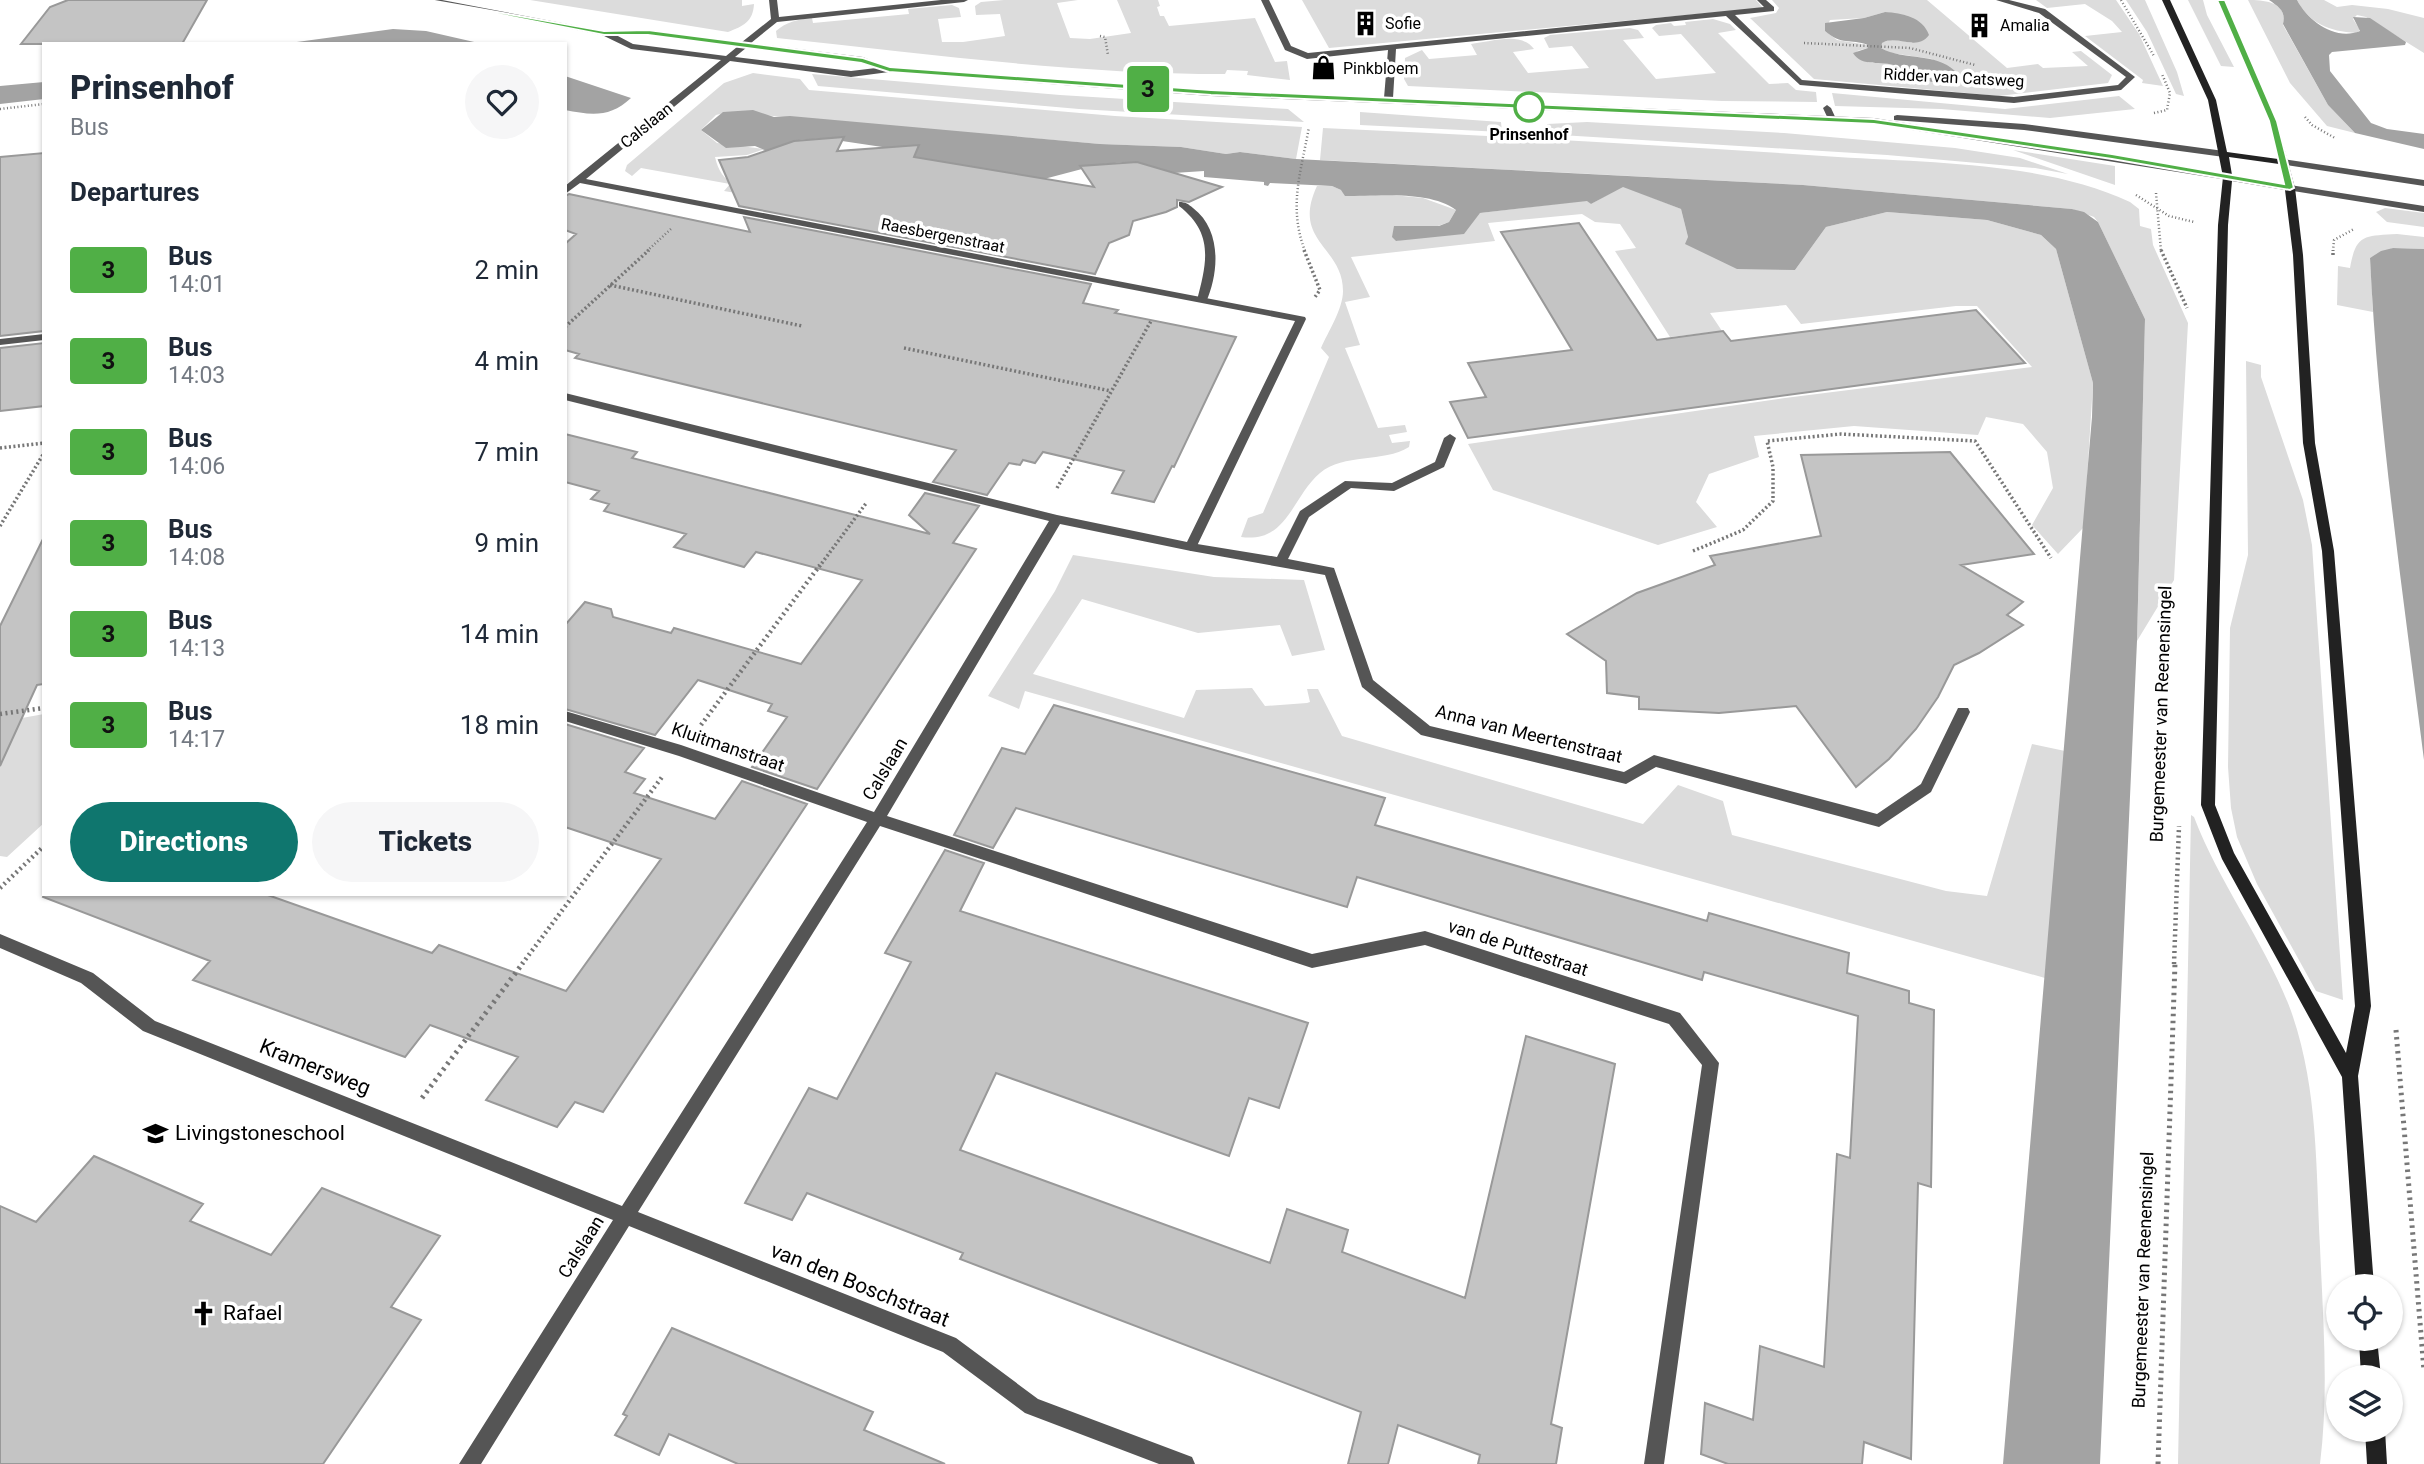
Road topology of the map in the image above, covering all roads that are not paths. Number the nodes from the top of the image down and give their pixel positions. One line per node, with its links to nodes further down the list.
1 (429, 0): 11 (street)
2 (773, 0): 10 (street)
3 (964, 0): 10 (street)
4 (1265, 0): 13 (street)
5 (1761, 0): 9 (street)
6 (2000, 0): 9 (street, Ridder van Catsweg)
7 (2166, 0): 20 (main road)
8 (2221, 0): 21 (main road)
9 (1729, 14): 13 (street)
10 (775, 20): 12 (street)
11 (604, 33): 12 (street); 14 (street)
12 (743, 46): 14 (street, Calslaan); 15 (street)
13 (1392, 48): 16 (street)
14 (727, 59): 15 (street); 23 (street, Calslaan)
15 (889, 69): 16 (street)
16 (1388, 101): 18 (street)
17 (1827, 108): 18 (street)
18 (1833, 121): 19 (street)
19 (1874, 121): 20 (street); 22 (street)
20 (2224, 154): 21 (main road); 22 (main road)
21 (2283, 162): 24 (street); 25 (main road)
22 (2228, 177): 25 (main road); 41 (main road)
23 (578, 180): 26 (street, Calslaan); 29 (street, Raesbergenstraat)
24 (2424, 183)
25 (2290, 188): 28 (street); 41 (main road)
26 (567, 189)
27 (1182, 204): 29 (street)
28 (2424, 209)
29 (1202, 300): 35 (street, Raesbergenstraat)
30 (42, 337): 31 (street)
31 (0, 342)
32 (567, 396): 34 (street)
33 (1450, 438): 36 (street)
34 (1050, 517): 35 (street, Anna van Meertenstraat); 39 (street, Calslaan)
35 (1192, 547): 36 (street, Anna van Meertenstraat)
36 (1281, 561): 37 (street, Anna van Meertenstraat)
37 (1963, 712)
38 (567, 717): 39 (street, Kluitmanstraat)
39 (877, 819): 42 (street, Calslaan); 47 (street, van de Puttestraat)
40 (0, 942): 42 (street, Kramersweg)
41 (2350, 1076): 43 (main road)
42 (625, 1214): 45 (street, Calslaan); 46 (street, van den Boschstraat)
43 (2364, 1274)
44 (2376, 1442): 48 (main road)
45 (469, 1464)
46 (1185, 1464)
47 (1654, 1464)
48 (2377, 1464)

